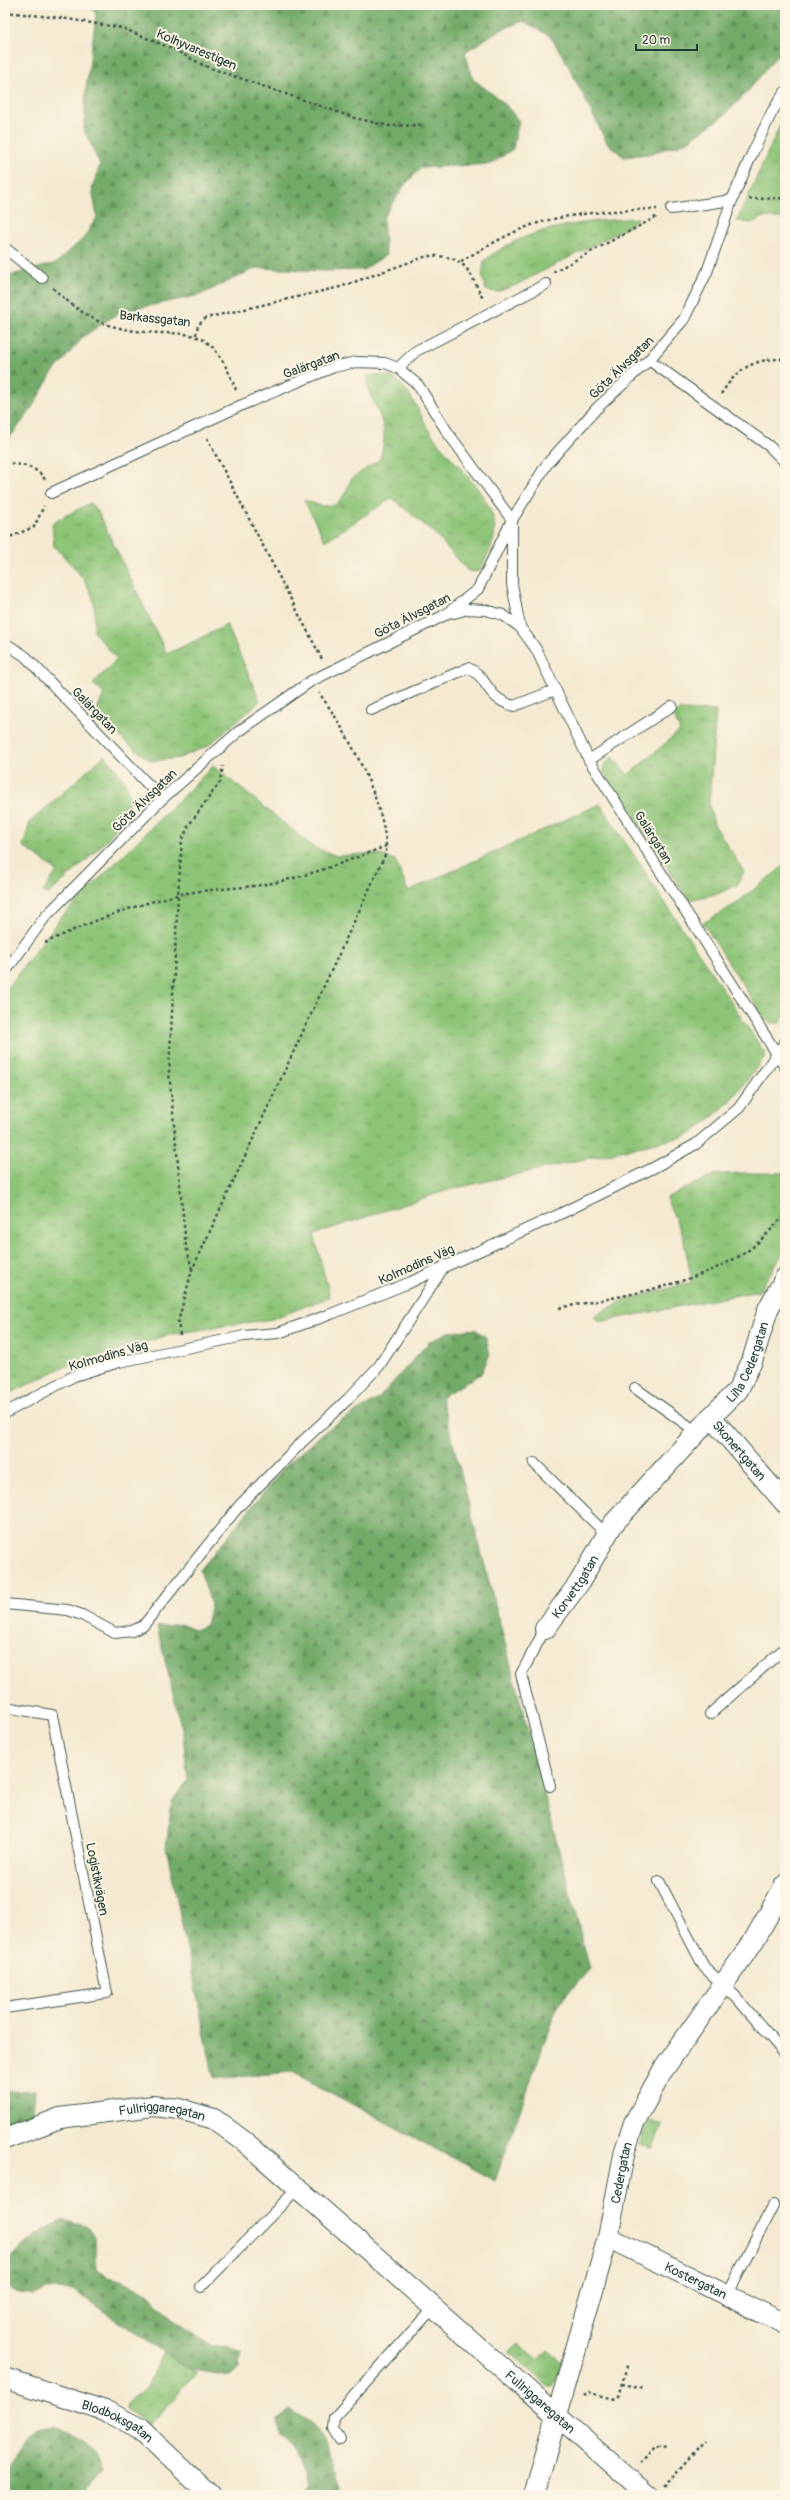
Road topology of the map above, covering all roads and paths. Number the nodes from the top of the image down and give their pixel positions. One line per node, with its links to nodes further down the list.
1 (5, 12): 3 (path, Kolhyvarestigen)
2 (785, 92): 5 (lane, Göta Älvsgatan)
3 (424, 125)
4 (785, 198): 5 (path)
5 (732, 200): 6 (lane); 14 (lane, Göta Älvsgatan)
6 (671, 209): 8 (path); 10 (path)
7 (5, 248): 9 (lane)
8 (461, 261): 11 (path); 12 (path)
9 (42, 278): 12 (path, Barkassgatan)
10 (546, 284): 11 (lane)
11 (490, 313): 15 (lane)
12 (196, 335): 16 (path, Barkassgatan)
13 (785, 359): 17 (path)
14 (650, 360): 17 (lane); 22 (lane, Göta Älvsgatan)
15 (398, 368): 16 (lane, Galärgatan); 22 (lane, Galärgatan)
16 (242, 405): 18 (lane, Galärgatan)
17 (714, 407): 19 (lane)
18 (199, 424): 21 (lane, Galärgatan); 27 (path)
19 (785, 462)
20 (5, 463): 21 (path)
21 (51, 493): 23 (path)
22 (512, 520): 24 (lane, Göta Älvsgatan); 25 (lane, Galärgatan)
23 (5, 539)
24 (445, 615): 25 (lane, Galärgatan); 27 (lane, Göta Älvsgatan)
25 (520, 628): 29 (lane, Galärgatan)
26 (5, 643): 34 (lane, Galärgatan)
27 (328, 672): 28 (lane, Göta Älvsgatan)
28 (311, 681): 32 (lane, Göta Älvsgatan); 35 (path)
29 (555, 690): 31 (lane); 33 (lane, Galärgatan)
30 (672, 706): 33 (lane)
31 (371, 710)
32 (220, 748): 34 (lane, Göta Älvsgatan); 36 (path)
33 (590, 760): 40 (lane, Galärgatan)
34 (162, 799): 38 (lane, Göta Älvsgatan)
35 (386, 846): 36 (path); 44 (path)
36 (178, 895): 37 (path); 44 (path)
37 (42, 945)
38 (5, 972)
39 (785, 1042): 40 (lane, Kolmodins Väg)
40 (777, 1054): 41 (lane); 43 (lane, Kolmodins Väg)
41 (785, 1066)
42 (785, 1215): 46 (path)
43 (445, 1265): 47 (lane, Kolmodins Väg); 55 (lane)
44 (192, 1270): 47 (path)
45 (785, 1278): 50 (street, Lilla Cedergatan)
46 (559, 1308)
47 (182, 1349): 49 (lane, Kolmodins Väg)
48 (635, 1388): 51 (lane)
49 (5, 1413)
50 (710, 1417): 51 (street, Korvettgatan); 53 (street, Skonertgatan)
51 (697, 1432): 54 (street, Korvettgatan)
52 (534, 1463): 54 (lane)
53 (785, 1503)
54 (605, 1533): 56 (street, Korvettgatan)
55 (5, 1604)
56 (545, 1628): 60 (lane, Korvettgatan)
57 (785, 1648): 59 (lane)
58 (5, 1708): 64 (lane, Logistikvägen)
59 (710, 1714)
60 (550, 1786)
61 (659, 1882): 63 (lane)
62 (785, 1885): 63 (street, Cedergatan)
63 (722, 1985): 65 (lane); 69 (street, Cedergatan)
64 (5, 2008)
65 (785, 2054)
66 (5, 2139): 67 (street, Fullriggaregatan)
67 (298, 2188): 70 (lane); 72 (street, Fullriggaregatan)
68 (773, 2205): 71 (lane)
69 (608, 2237): 71 (street, Kostergatan); 79 (street, Cedergatan)
70 (201, 2287)
71 (727, 2296): 73 (street, Kostergatan)
72 (434, 2307): 79 (street, Fullriggaregatan); 80 (lane)
73 (785, 2324)
74 (628, 2363): 76 (path)
75 (5, 2378): 85 (street, Blodboksgatan)
76 (622, 2384): 77 (path); 78 (path)
77 (642, 2388)
78 (582, 2399)
79 (557, 2416): 84 (street, Fullriggaregatan); 86 (street, Cedergatan)
80 (340, 2440)
81 (705, 2441): 84 (path)
82 (669, 2446): 83 (path)
83 (637, 2467)
84 (655, 2492)
85 (210, 2495)
86 (534, 2495)

